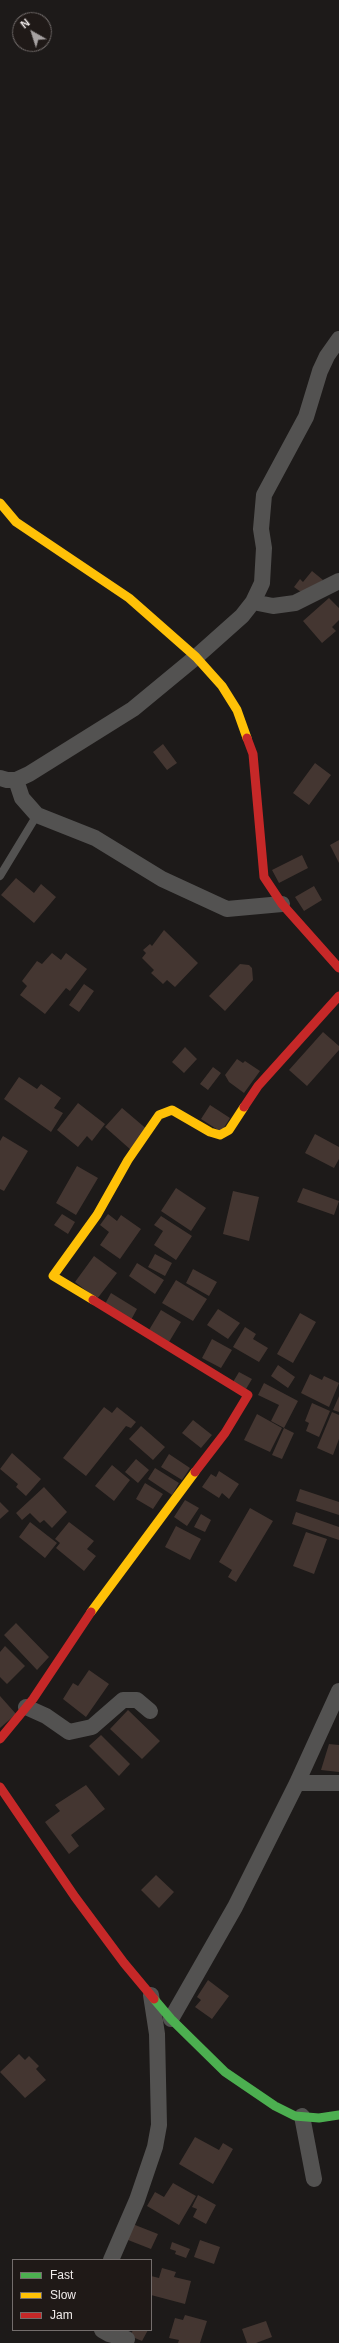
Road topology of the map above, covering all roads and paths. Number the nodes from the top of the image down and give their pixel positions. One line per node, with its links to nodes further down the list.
1 (339, 339): 4 (street)
2 (0, 503): 5 (street)
3 (339, 580): 4 (street)
4 (253, 602): 5 (street)
5 (196, 657): 7 (street); 10 (street)
6 (0, 778): 7 (street)
7 (16, 780): 8 (street)
8 (37, 815): 9 (lane); 10 (street)
9 (0, 876)
10 (282, 904): 11 (street)
11 (339, 968)
12 (339, 996): 14 (street)
13 (339, 1691): 17 (street)
14 (26, 1707): 15 (street); 16 (street)
15 (150, 1711)
16 (0, 1739)
17 (298, 1783): 18 (street); 21 (street)
18 (339, 1784)
19 (0, 1787): 20 (street)
20 (151, 1995): 21 (street); 25 (street)
21 (171, 2020): 23 (street)
22 (339, 2115): 23 (street)
23 (302, 2116): 24 (street)
24 (314, 2179)
25 (111, 2259)
26 (104, 2331): 27 (street)
27 (127, 2339)

